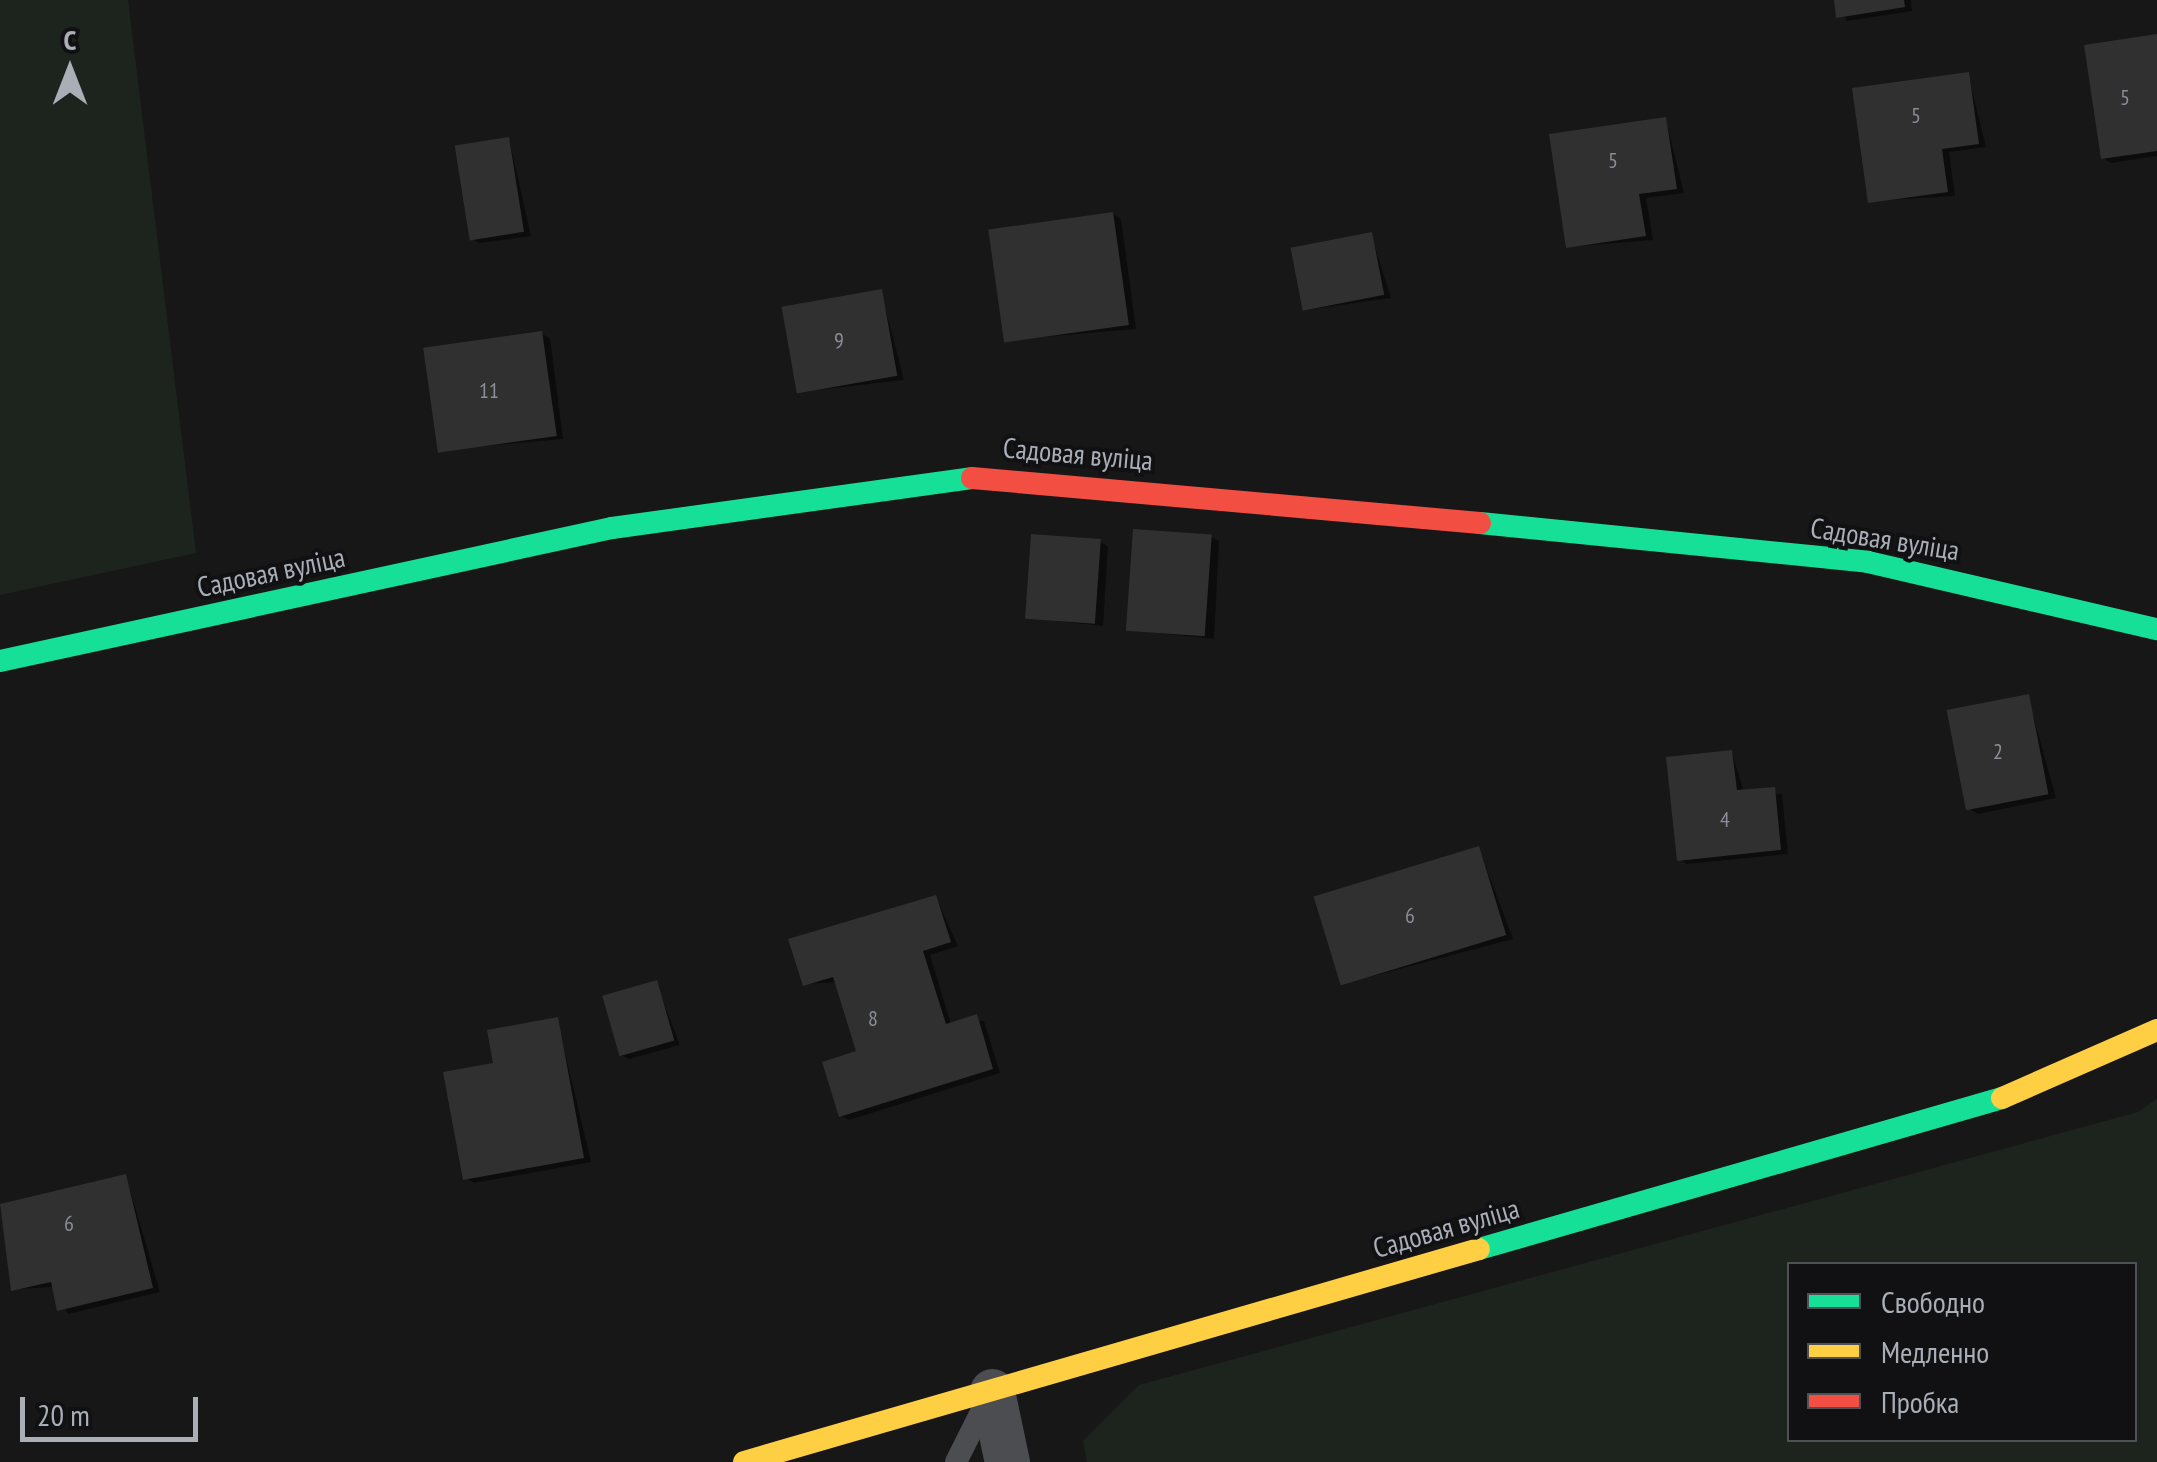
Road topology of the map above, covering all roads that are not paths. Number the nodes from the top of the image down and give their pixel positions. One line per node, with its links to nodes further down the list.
1 (2157, 628): 2 (street, Садовая вуліца)
2 (0, 661)
3 (2157, 1030): 4 (street, Садовая вуліца)
4 (992, 1391): 5 (street, Садовая вуліца); 6 (lane); 7 (street)
5 (744, 1462)
6 (956, 1462)
7 (1007, 1462)

